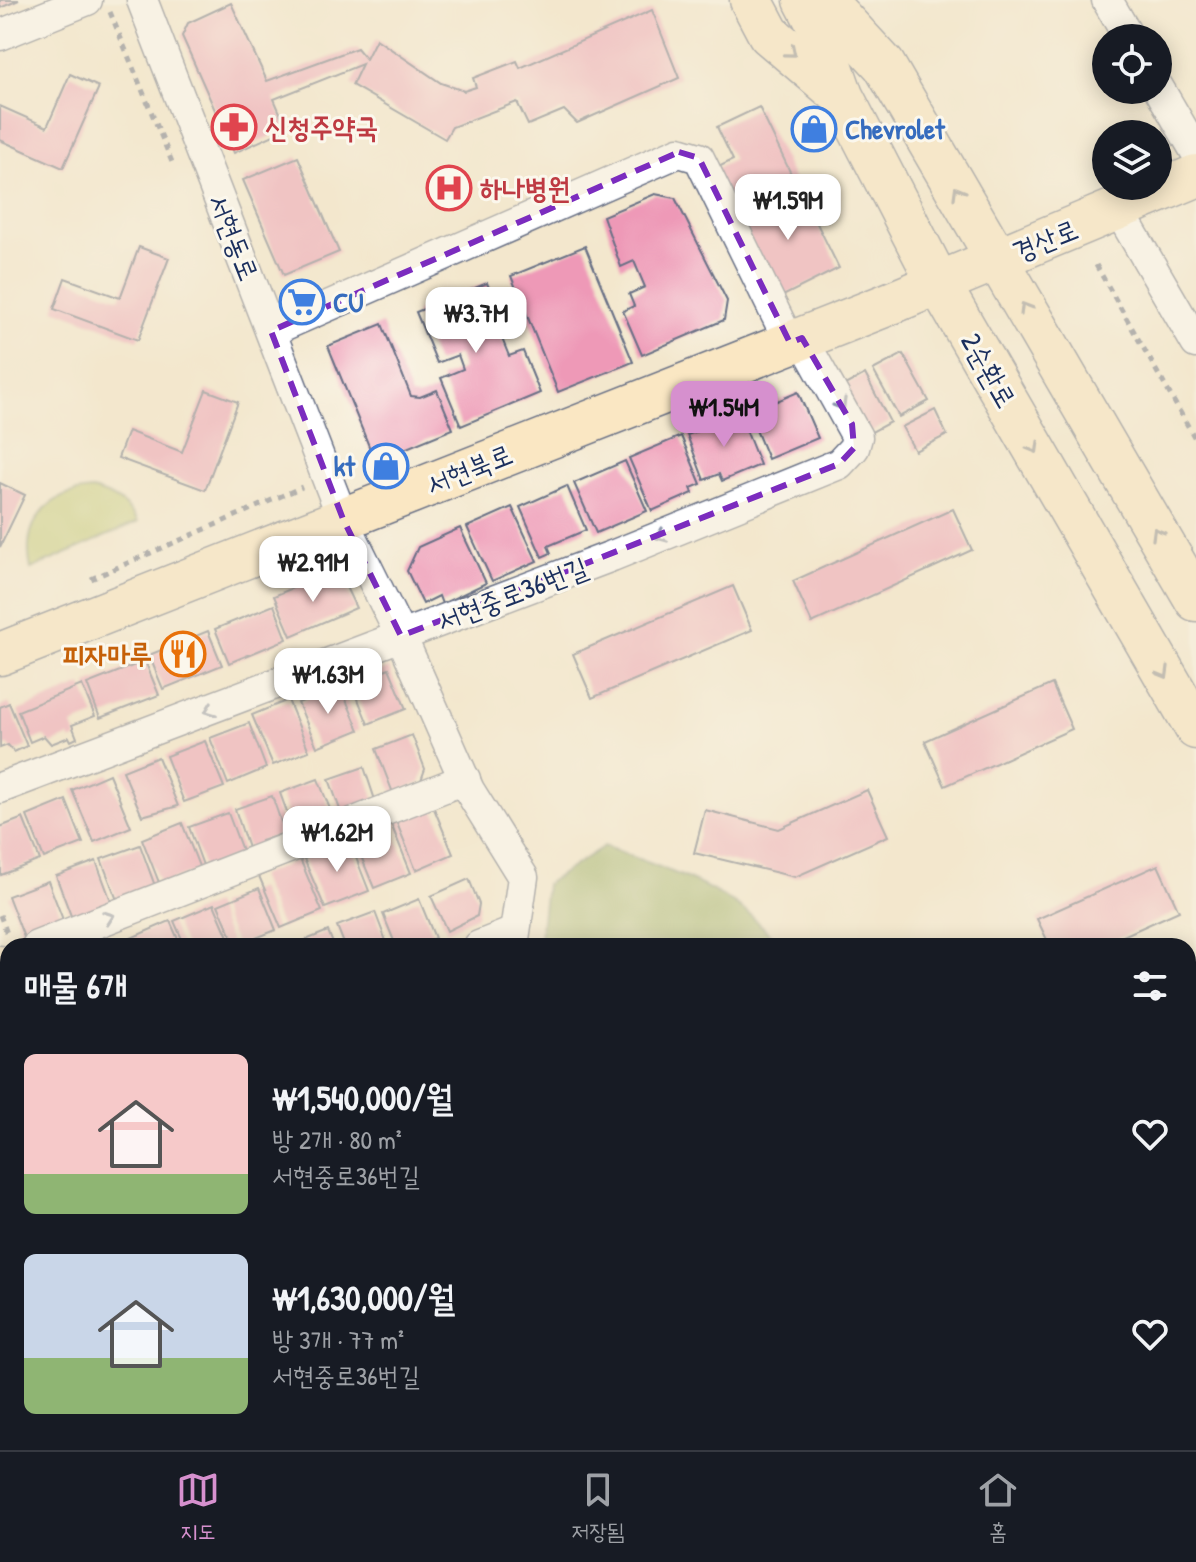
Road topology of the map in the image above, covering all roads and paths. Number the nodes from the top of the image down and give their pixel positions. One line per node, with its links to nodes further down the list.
1 (142, 0): 20 (street, 서현동로)
2 (751, 0): 11 (street, one-way to 11)
3 (805, 0): 11 (street, 2순환로)
4 (828, 0): 10 (street)
5 (861, 0): 10 (street)
6 (1107, 0): 8 (street)
7 (91, 7): 9 (street); 14 (path)
8 (1121, 24)
9 (0, 35)
10 (884, 65): 17 (street, one-way to 10)
11 (842, 96): 19 (street, 2순환로)
12 (1168, 104): 13 (street)
13 (1196, 152)
14 (175, 168)
15 (1196, 176): 16 (street, 경산로)
16 (1118, 209): 17 (street, 경산로); 22 (street)
17 (997, 260): 19 (street, 경산로); 27 (street, one-way to 17)
18 (1096, 265): 23 (path)
19 (939, 284): 21 (street, 서현북로); 30 (street, 2순환로, one-way to 30)
20 (271, 331): 21 (street); 25 (street, 서현동로)
21 (796, 340): 25 (street, 서현북로); 28 (street, 서현중로36번길, one-way to 28)
22 (1196, 343)
23 (1196, 440)
24 (306, 485): 26 (path)
25 (343, 519): 28 (street, 서현동로); 29 (street, 서현북로)
26 (87, 581)
27 (1196, 600)
28 (401, 636): 31 (street, 서현동로); 32 (street, 서현중로36번길, one-way to 32)
29 (0, 654)
30 (1196, 728)
31 (465, 779): 35 (street, one-way to 31); 36 (street, 서현동로)
32 (0, 788)
33 (0, 915): 34 (path)
34 (9, 938)
35 (58, 938)
36 (514, 938)

